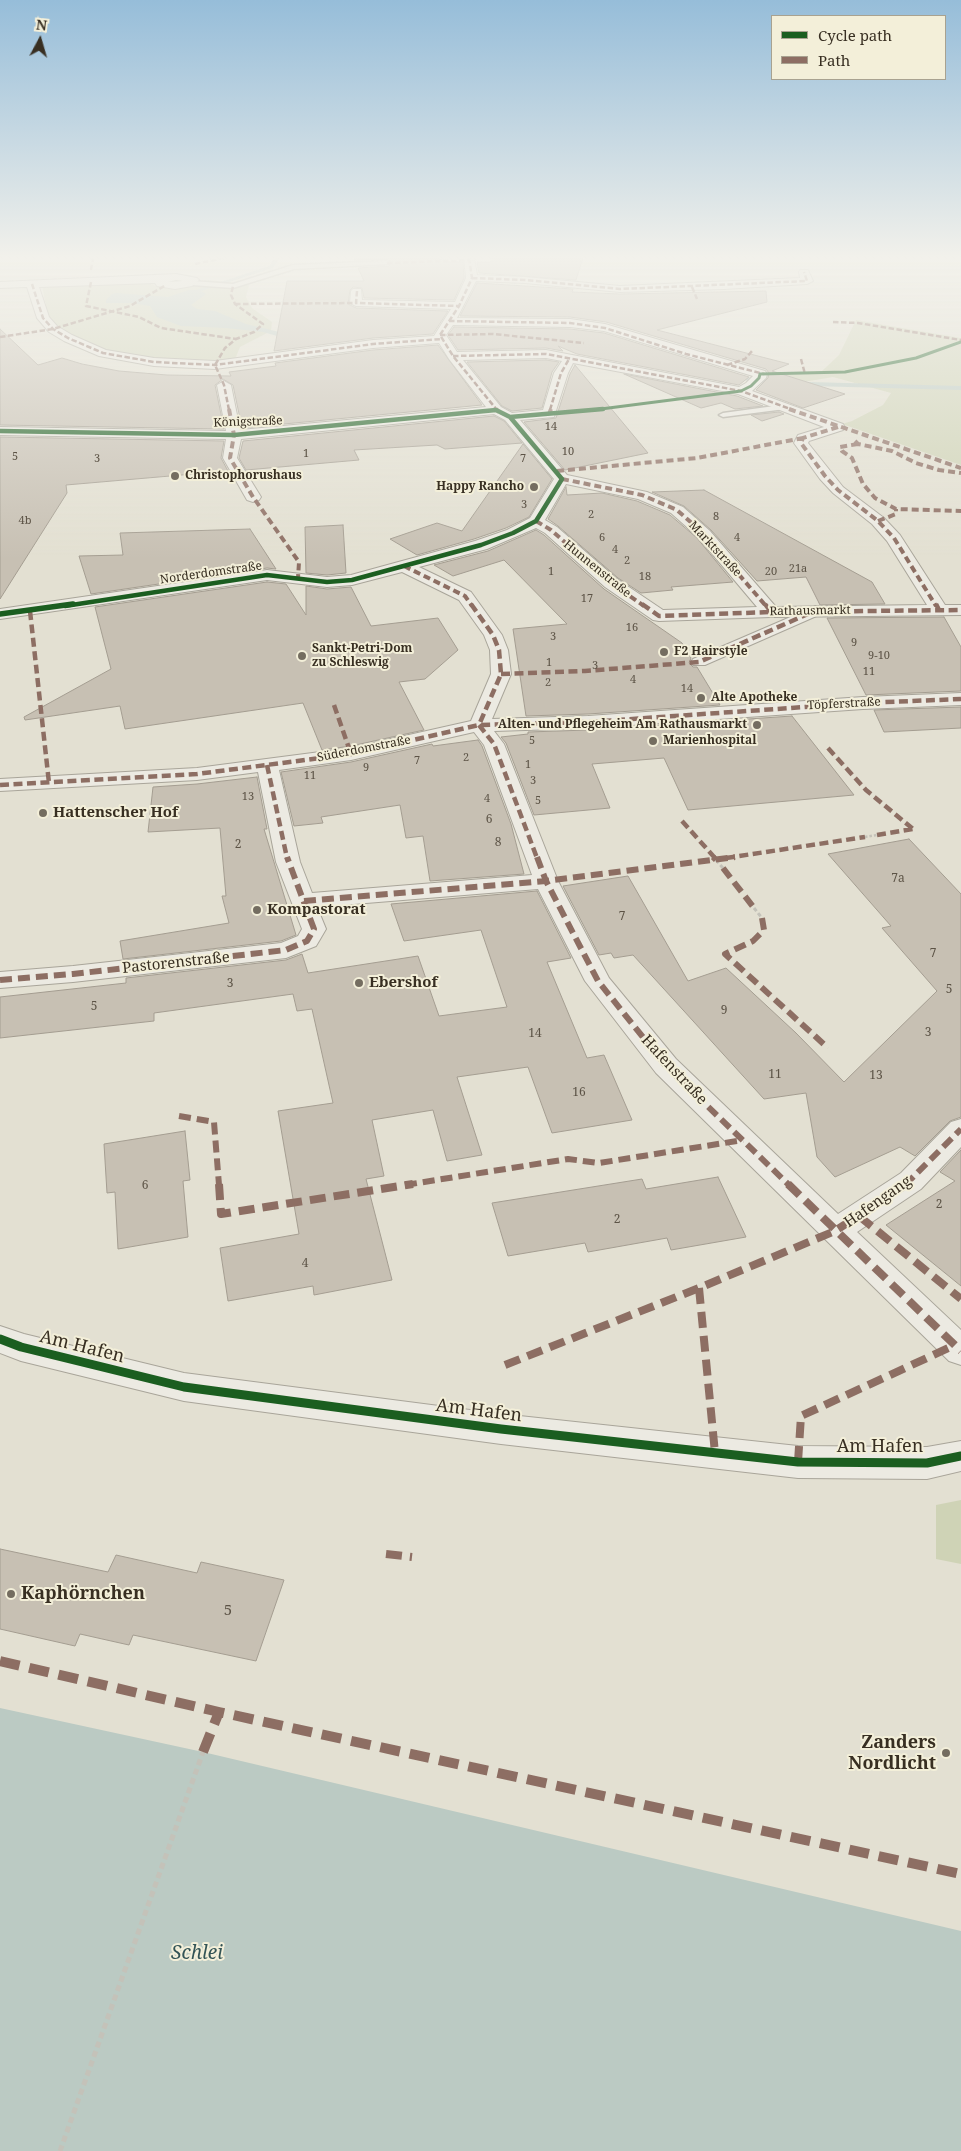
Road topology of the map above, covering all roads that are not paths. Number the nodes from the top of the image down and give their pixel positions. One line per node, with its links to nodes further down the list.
1 (134, 358): 2 (street)
2 (265, 358)
3 (455, 358): 9 (street)
4 (704, 358): 7 (street)
5 (569, 359): 7 (street); 11 (street)
6 (224, 385): 13 (street)
7 (750, 385): 8 (street)
8 (782, 407): 10 (lane); 18 (street)
9 (496, 410): 11 (street); 13 (street, Königstraße)
10 (723, 415)
11 (510, 417): 14 (street)
12 (0, 431): 13 (street, Königstraße)
13 (234, 435): 15 (street)
14 (562, 478): 16 (street); 21 (street, Marktstraße)
15 (253, 497)
16 (536, 520): 17 (street, Norderdomstraße); 23 (street, Hunnenstraße)
17 (404, 566): 22 (street, Norderdomstraße); 27 (street)
18 (939, 610): 19 (street, Rathausmarkt); 20 (street, Rathausmarkt)
19 (961, 610)
20 (816, 611): 21 (street, Rathausmarkt); 24 (street)
21 (772, 612): 23 (street, Rathausmarkt)
22 (0, 614)
23 (659, 616)
24 (699, 662)
25 (961, 699): 26 (street, Töpferstraße)
26 (727, 712): 27 (street, Süderdomstraße)
27 (479, 725): 28 (street, Süderdomstraße); 30 (street, Hafenstraße)
28 (267, 766): 29 (street, Süderdomstraße); 31 (street, Pastorenstraße)
29 (0, 785)
30 (546, 881): 31 (street); 34 (street, Hafenstraße)
31 (304, 901): 32 (street, Pastorenstraße)
32 (0, 980)
33 (961, 1129): 34 (street, Hafengang)
34 (835, 1231): 36 (street, Hafenstraße)
35 (0, 1339): 37 (street, Am Hafen)
36 (961, 1351)
37 (961, 1456)

